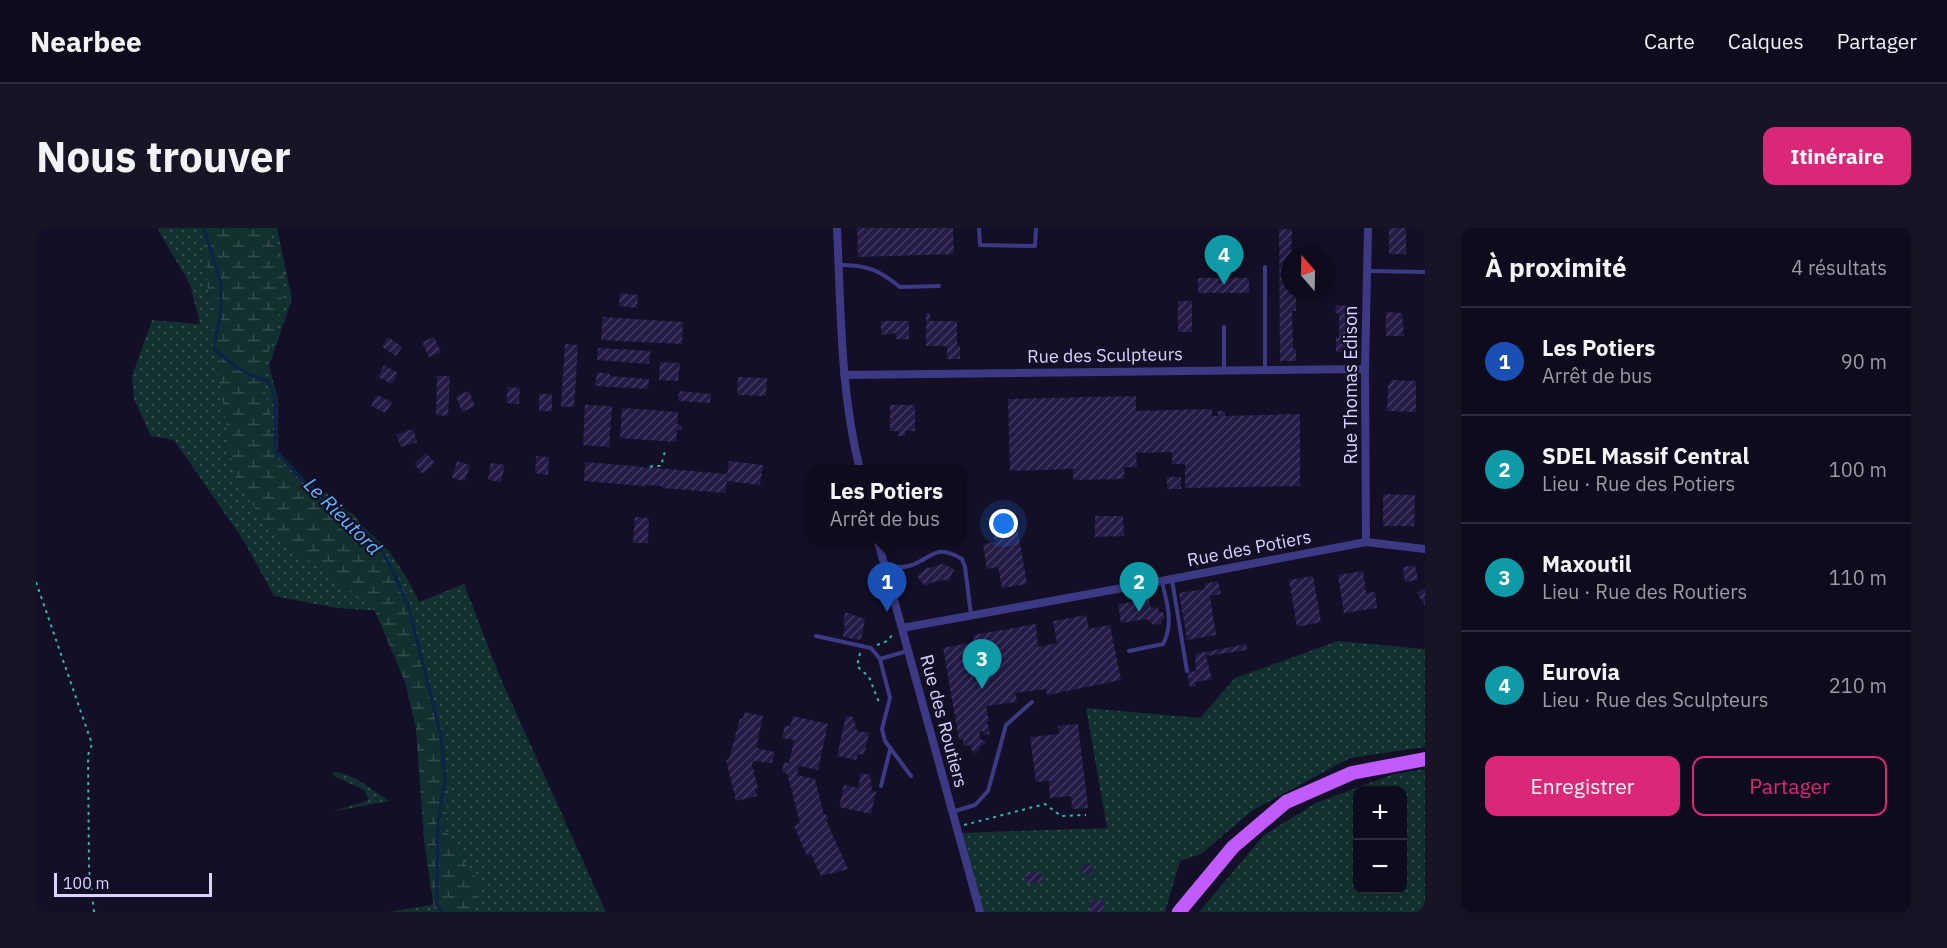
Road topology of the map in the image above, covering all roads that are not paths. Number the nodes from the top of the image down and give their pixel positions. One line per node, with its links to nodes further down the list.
1 (837, 228): 5 (street)
2 (979, 228): 3 (lane)
3 (1036, 228)
4 (1368, 228): 7 (street, Rue Thomas Edison)
5 (839, 265): 9 (lane); 14 (street)
6 (1265, 267): 11 (lane)
7 (1367, 271): 8 (lane); 12 (street, Rue Thomas Edison)
8 (1425, 272)
9 (939, 286)
10 (1224, 327): 13 (lane)
11 (1265, 369): 12 (street, Rue des Sculpteurs); 13 (street, Rue des Sculpteurs)
12 (1365, 369): 16 (street, Rue Thomas Edison)
13 (1224, 370): 14 (street, Rue des Sculpteurs)
14 (844, 375): 15 (street)
15 (859, 465)
16 (1366, 542): 18 (street, Rue des Potiers); 20 (street, Rue des Potiers)
17 (878, 543): 19 (street, Rue des Routiers)
18 (1425, 549)
19 (885, 567): 22 (lane); 23 (street, Rue des Routiers)
20 (1172, 579): 21 (street, Rue des Potiers); 28 (lane)
21 (1161, 581): 22 (street, Rue des Potiers); 26 (lane)
22 (971, 616): 23 (street, Rue des Potiers)
23 (902, 628): 25 (street, Rue des Routiers)
24 (816, 636): 27 (lane)
25 (908, 650): 27 (lane); 34 (street, Rue des Routiers)
26 (1129, 651)
27 (880, 659): 30 (lane)
28 (1188, 670)
29 (1032, 702): 34 (lane)
30 (890, 750): 32 (lane); 33 (lane)
31 (1425, 759): 36 (main road)
32 (911, 776)
33 (881, 786)
34 (951, 812): 35 (street, Rue des Routiers)
35 (980, 912)
36 (1179, 912)

